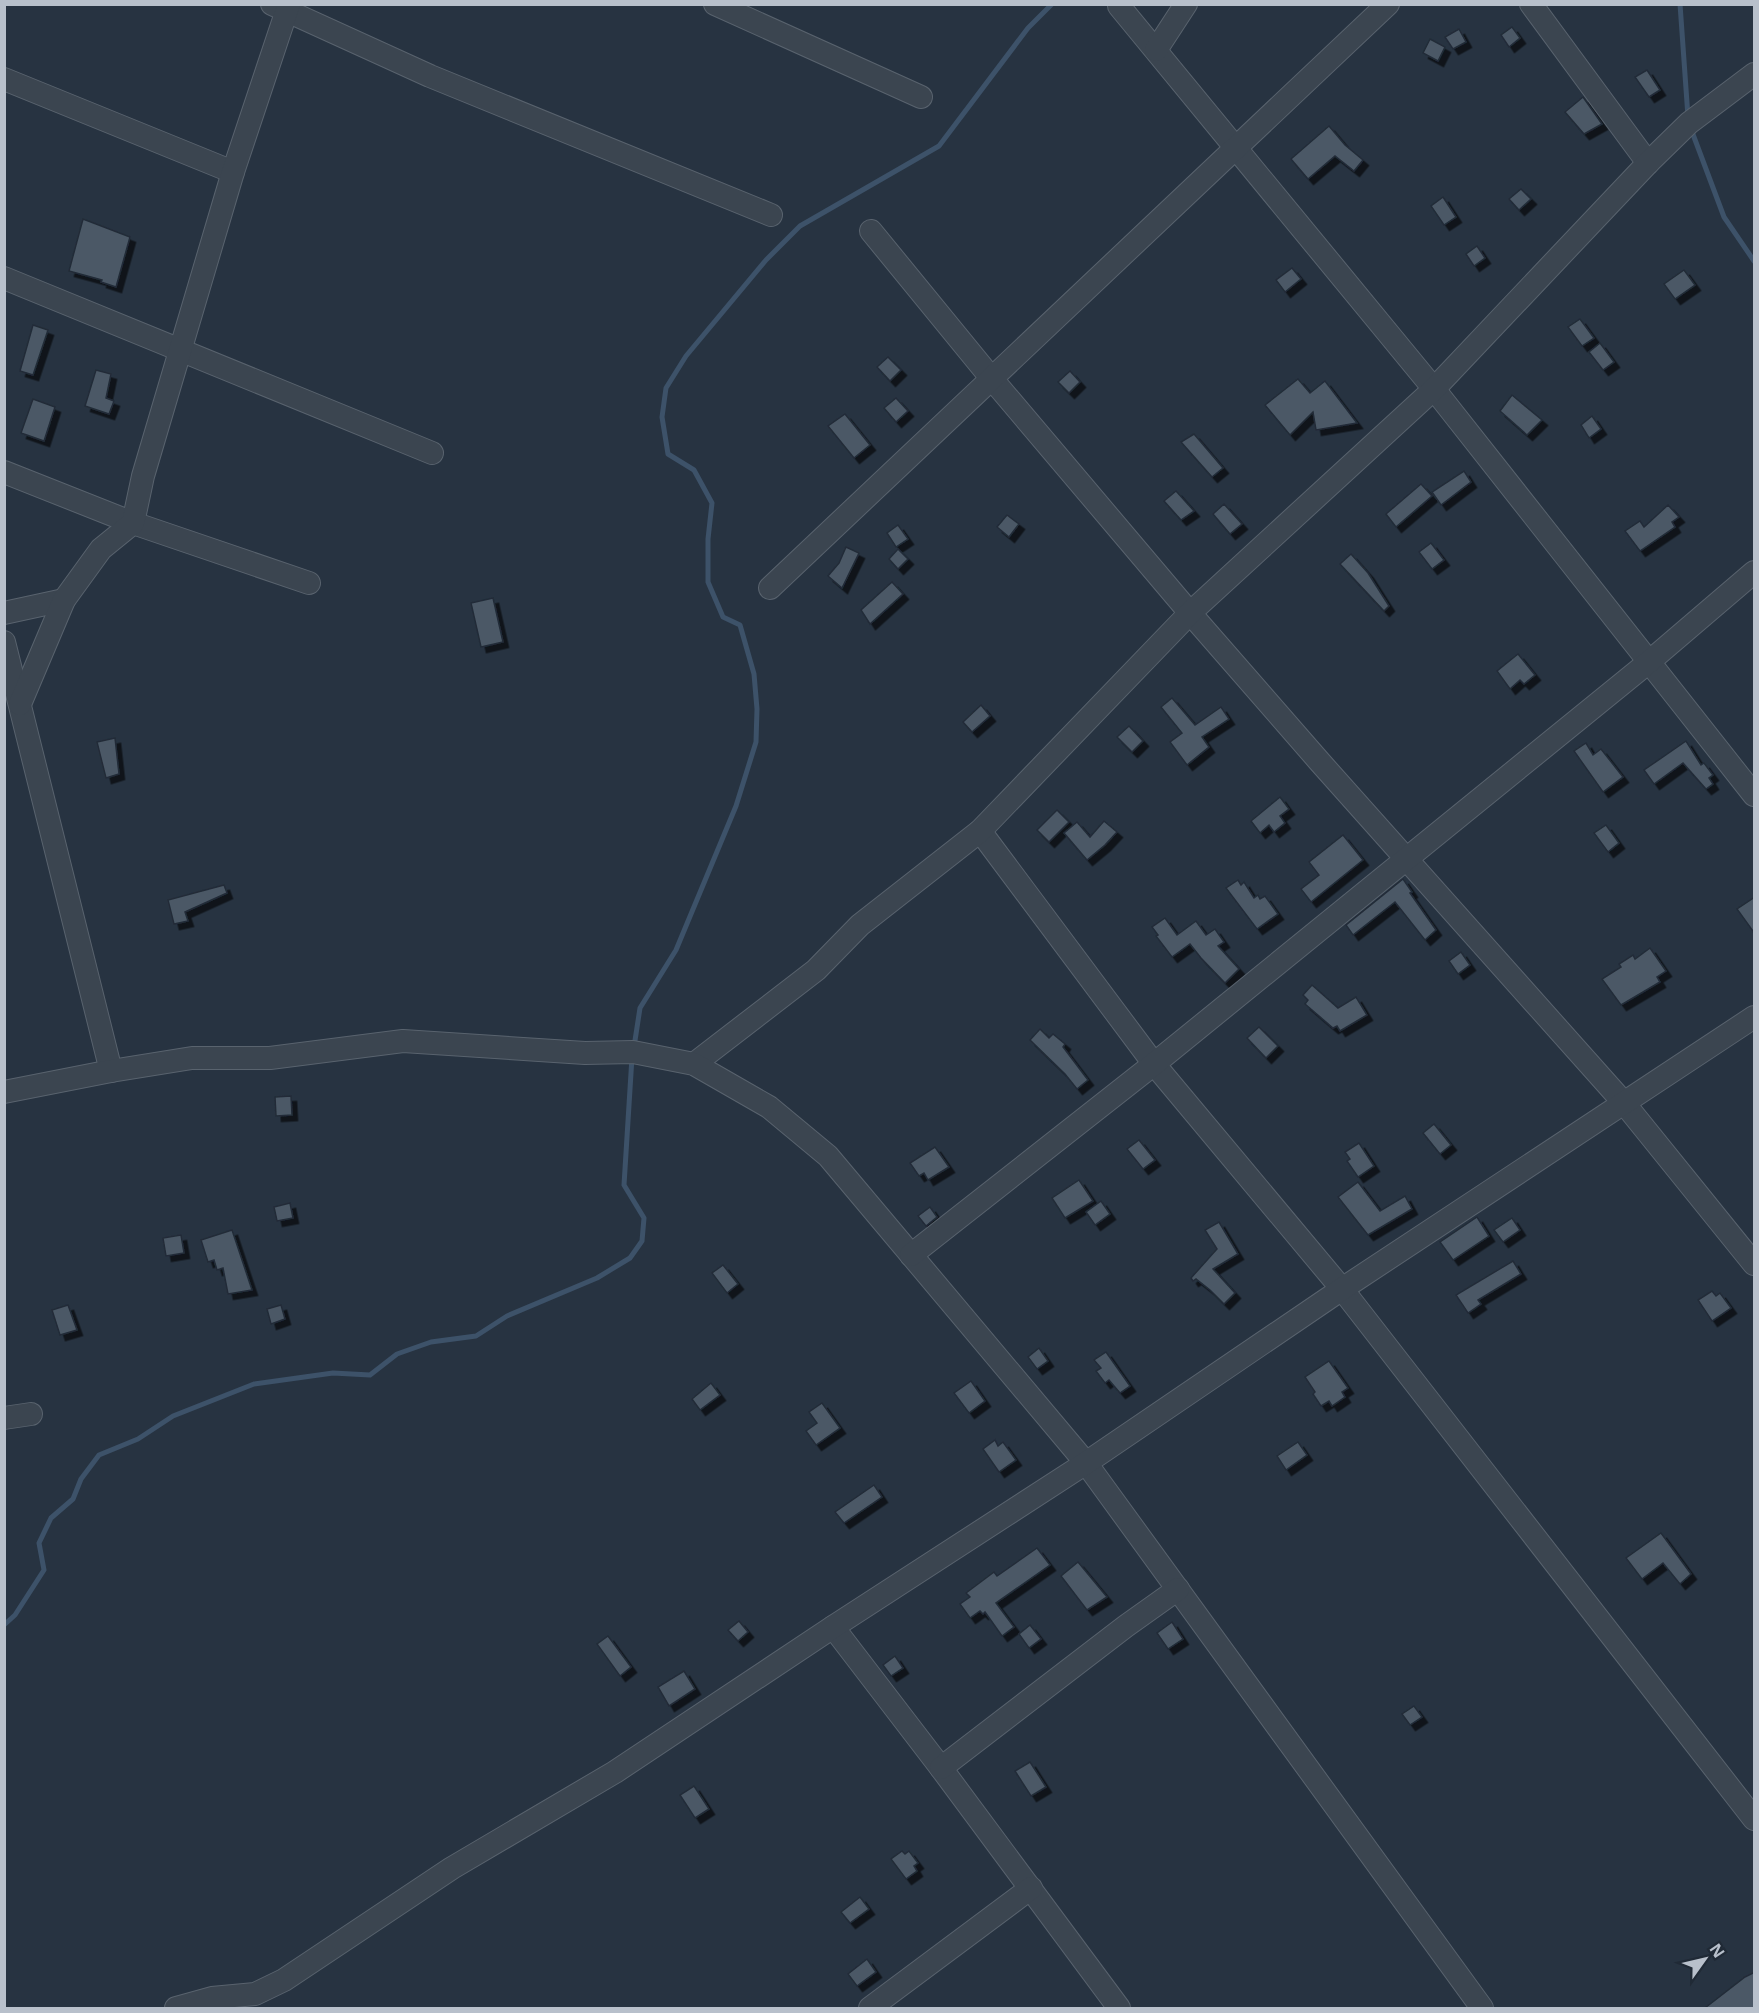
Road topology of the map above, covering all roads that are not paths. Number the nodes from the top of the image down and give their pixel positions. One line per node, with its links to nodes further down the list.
1 (715, 4): 10 (street)
2 (1186, 4): 7 (street)
3 (1388, 4): 11 (street)
4 (1531, 4): 12 (street)
5 (282, 6): 13 (street); 14 (street)
6 (1119, 6): 7 (street)
7 (1155, 50): 11 (street)
8 (1755, 74): 12 (street)
9 (4, 79): 13 (street)
10 (921, 97)
11 (1235, 149): 18 (street); 19 (street)
12 (1648, 163): 19 (street)
13 (233, 172): 17 (street)
14 (771, 215)
15 (872, 231): 18 (street)
16 (4, 278): 17 (street)
17 (181, 349): 20 (street); 22 (street)
18 (992, 379): 25 (street); 28 (street)
19 (1434, 389): 28 (street); 30 (street)
20 (432, 453)
21 (4, 472): 22 (street)
22 (133, 523): 24 (street); 26 (street)
23 (1755, 572): 30 (street)
24 (309, 583)
25 (770, 588)
26 (64, 600): 27 (street); 31 (street)
27 (4, 613)
28 (1190, 613): 33 (street); 34 (street)
29 (4, 642): 31 (street)
30 (1650, 661): 32 (street); 34 (street)
31 (20, 704): 38 (street)
32 (1755, 795)
33 (980, 831): 36 (street); 37 (street)
34 (1407, 858): 37 (street); 40 (street)
35 (1755, 1017): 40 (street)
36 (694, 1064): 38 (street); 41 (street)
37 (1154, 1064): 41 (street); 43 (street)
38 (111, 1071): 39 (street)
39 (4, 1092)
40 (1624, 1103): 42 (street); 43 (street)
41 (911, 1255): 46 (street)
42 (1755, 1264)
43 (1342, 1289): 46 (street); 50 (street)
44 (31, 1414): 45 (street)
45 (4, 1418)
46 (1086, 1464): 47 (street); 48 (street)
47 (1178, 1589): 49 (street); 55 (street)
48 (833, 1627): 49 (street); 52 (street)
49 (941, 1768): 51 (street)
50 (1755, 1819)
51 (1030, 1888): 53 (street); 54 (street)
52 (176, 2008)
53 (870, 2008)
54 (1119, 2008)
55 (1482, 2008)

